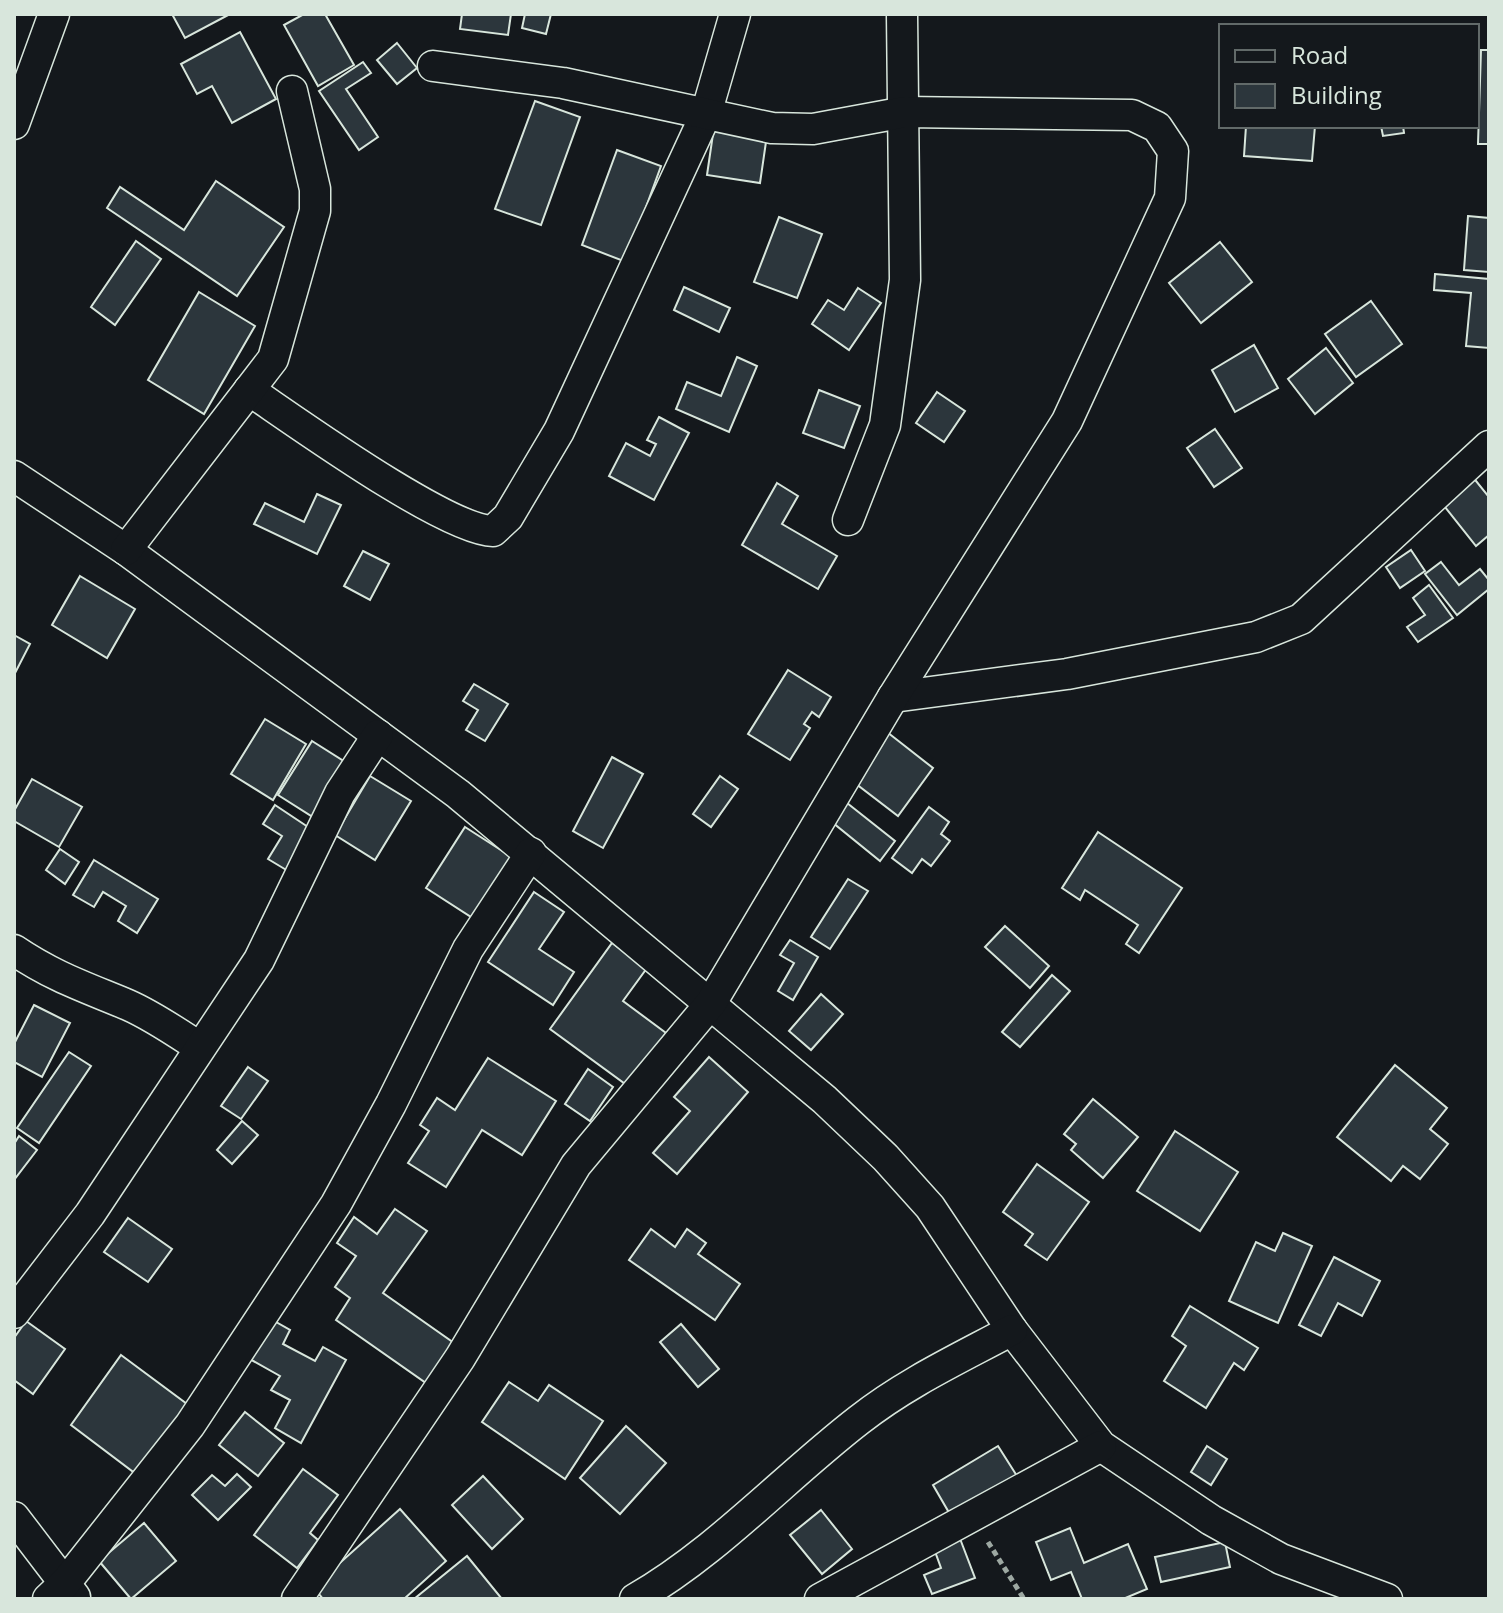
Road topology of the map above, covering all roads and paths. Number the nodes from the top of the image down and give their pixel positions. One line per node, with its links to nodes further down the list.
1 (54, 14): 8 (street)
2 (735, 14): 7 (street)
3 (902, 14): 6 (street)
4 (433, 66): 7 (street)
5 (292, 91): 9 (street)
6 (905, 112): 7 (street); 12 (street); 14 (street)
7 (706, 114): 9 (street)
8 (14, 124)
9 (249, 390): 13 (street)
10 (1489, 446): 14 (street)
11 (14, 476): 13 (street)
12 (848, 520)
13 (126, 550): 15 (street)
14 (893, 697): 18 (street)
15 (378, 735): 16 (street); 19 (street)
16 (531, 853): 18 (street); 25 (street)
17 (14, 950): 19 (street)
18 (711, 1003): 21 (street); 26 (street)
19 (199, 1047): 20 (street)
20 (14, 1313)
21 (1012, 1330): 22 (street); 27 (street)
22 (1101, 1446): 23 (street); 30 (street)
23 (972, 1516): 28 (street); 29 (path)
24 (14, 1517): 25 (street)
25 (64, 1593)
26 (297, 1599)
27 (635, 1599)
28 (820, 1599)
29 (1024, 1599)
30 (1387, 1599)

